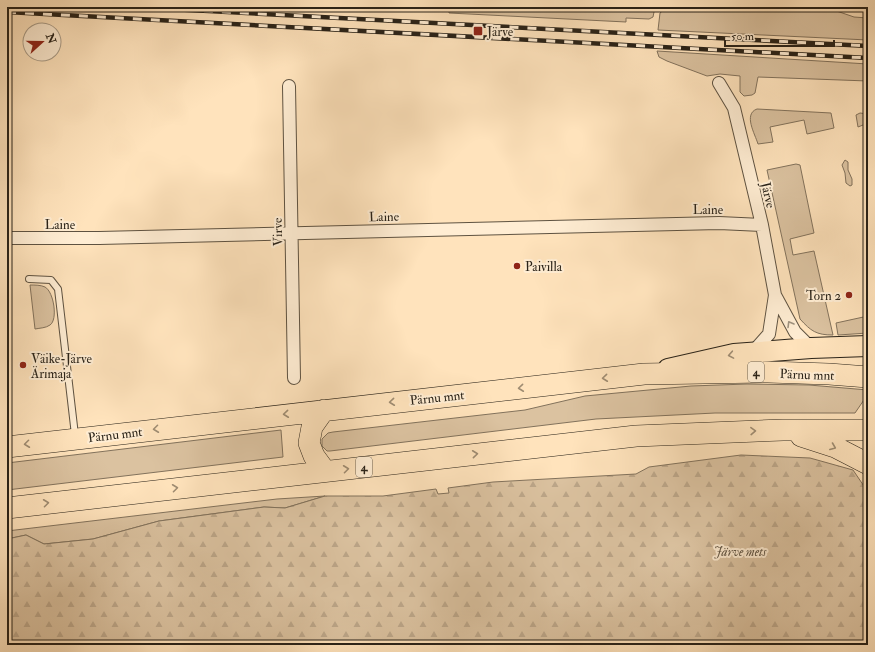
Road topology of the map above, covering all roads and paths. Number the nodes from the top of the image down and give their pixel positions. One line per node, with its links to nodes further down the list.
1 (719, 83): 3 (street, Järve)
2 (289, 86): 4 (street, Virve)
3 (762, 225): 4 (street, Laine); 7 (street, Järve)
4 (291, 232): 5 (street, Laine); 13 (street, Virve)
5 (7, 238)
6 (29, 279): 17 (lane)
7 (775, 295): 9 (street, Järve, one-way to 7); 10 (street, Järve)
8 (868, 346): 9 (main road)
9 (811, 348): 10 (main road)
10 (753, 352): 11 (main road, one-way to 11)
11 (644, 374): 12 (highway, Pärnu mnt / 4); 14 (highway, Pärnu mnt / 4, one-way to 14)
12 (868, 377)
13 (294, 378)
14 (324, 410): 17 (highway, Pärnu mnt / 4, one-way to 17); 21 (highway)
15 (866, 424): 16 (highway, 4); 19 (highway)
16 (783, 430): 20 (highway, one-way to 20); 21 (highway, 4, one-way to 16)
17 (76, 439): 18 (highway, Pärnu mnt / 4, one-way to 18)
18 (7, 447)
19 (868, 458)
20 (868, 464)
21 (325, 471): 22 (highway, 4, one-way to 21)
22 (7, 508)

